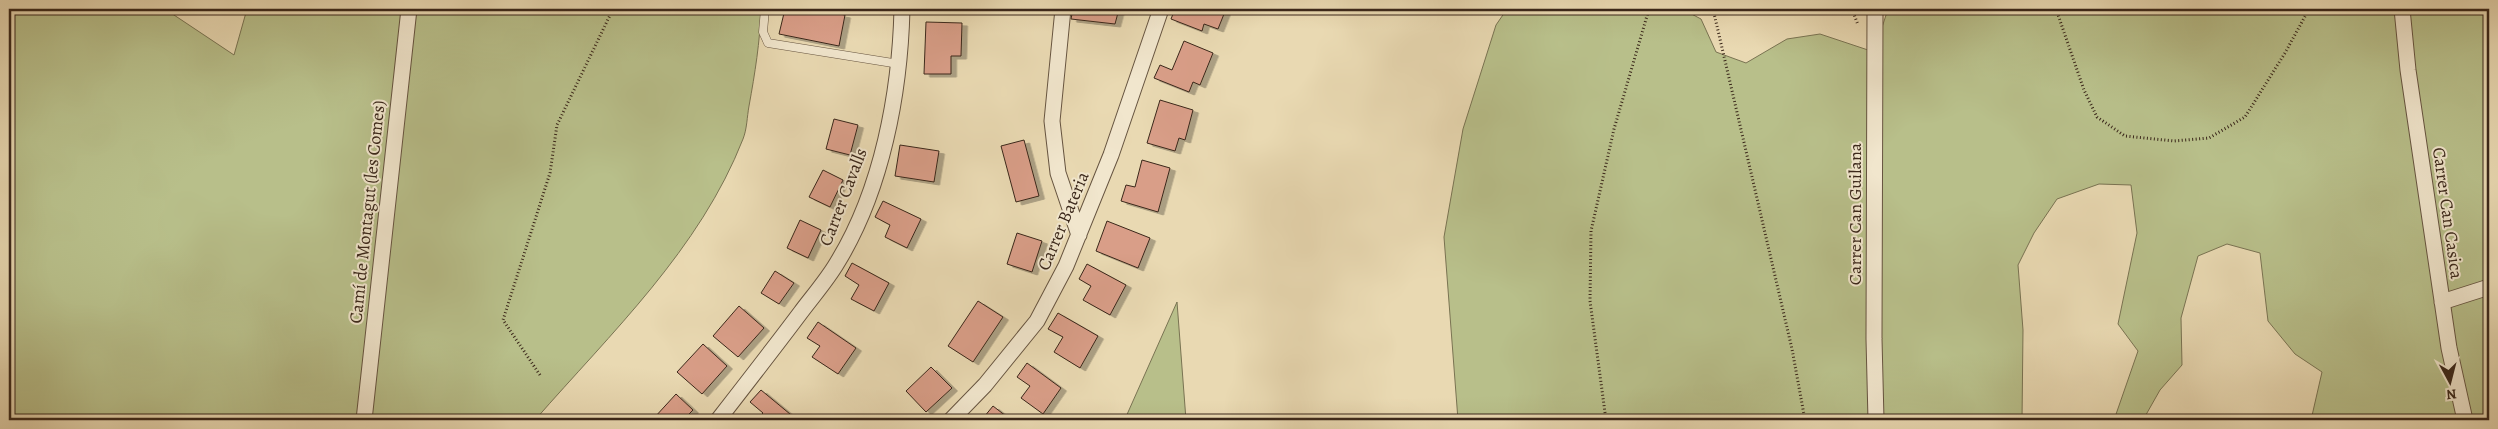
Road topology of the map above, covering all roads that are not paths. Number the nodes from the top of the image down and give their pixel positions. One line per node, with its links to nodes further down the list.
1 (409, 9): 12 (street, Camí de Montagut (les Comes))
2 (765, 9): 8 (lane)
3 (902, 9): 8 (street, Carrer Cavalls)
4 (1063, 9): 9 (street)
5 (1161, 9): 9 (street, Carrer Bateria)
6 (1875, 9): 15 (street, Carrer Can Guilana)
7 (2402, 9): 11 (street, Carrer Can Casica)
8 (900, 64): 13 (street, Carrer Cavalls)
9 (1079, 235): 14 (street, Carrer Bateria)
10 (2489, 287): 11 (street)
11 (2442, 302): 16 (street, Carrer Can Casica)
12 (364, 420)
13 (718, 420)
14 (951, 420)
15 (1876, 420)
16 (2465, 420)

